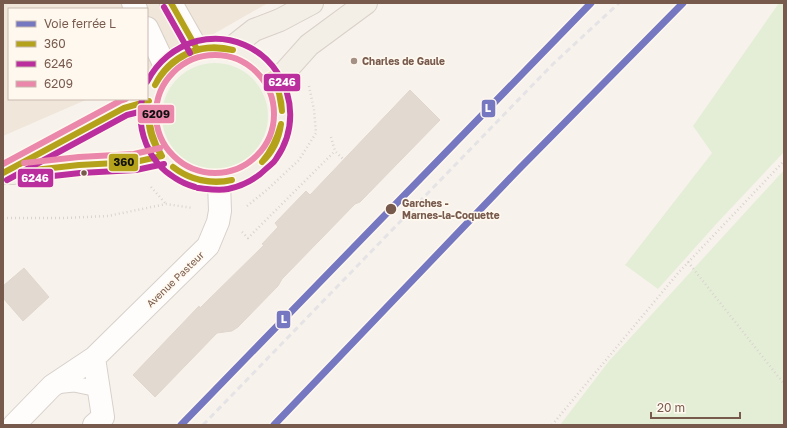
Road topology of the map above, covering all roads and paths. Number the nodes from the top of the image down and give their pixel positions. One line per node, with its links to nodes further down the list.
1 (171, 3): 5 (street)
2 (312, 3): 6 (main road)
3 (366, 3): 8 (main road)
4 (148, 30): 7 (street)
5 (197, 49): 6 (main road); 7 (main road)
6 (230, 49): 8 (main road)
7 (166, 68): 10 (main road)
8 (276, 83): 18 (main road)
9 (309, 83): 21 (path)
10 (149, 101): 13 (main road); 16 (main road)
11 (331, 137): 12 (path)
12 (335, 151): 14 (path); 23 (path)
13 (162, 156): 16 (main road); 18 (main road)
14 (344, 160)
15 (784, 162): 24 (path)
16 (3, 173)
17 (147, 182): 19 (path)
18 (220, 182): 25 (street, Avenue Pasteur)
19 (166, 204): 20 (path); 22 (path)
20 (199, 209)
21 (244, 209)
22 (3, 218)
23 (238, 229)
24 (688, 262): 26 (path); 31 (path)
25 (94, 358): 27 (street, Avenue Pasteur); 28 (street)
26 (784, 384)
27 (52, 386): 28 (lane); 29 (street, Avenue Pasteur)
28 (98, 389): 30 (street)
29 (14, 425)
30 (94, 425)
31 (552, 425)

